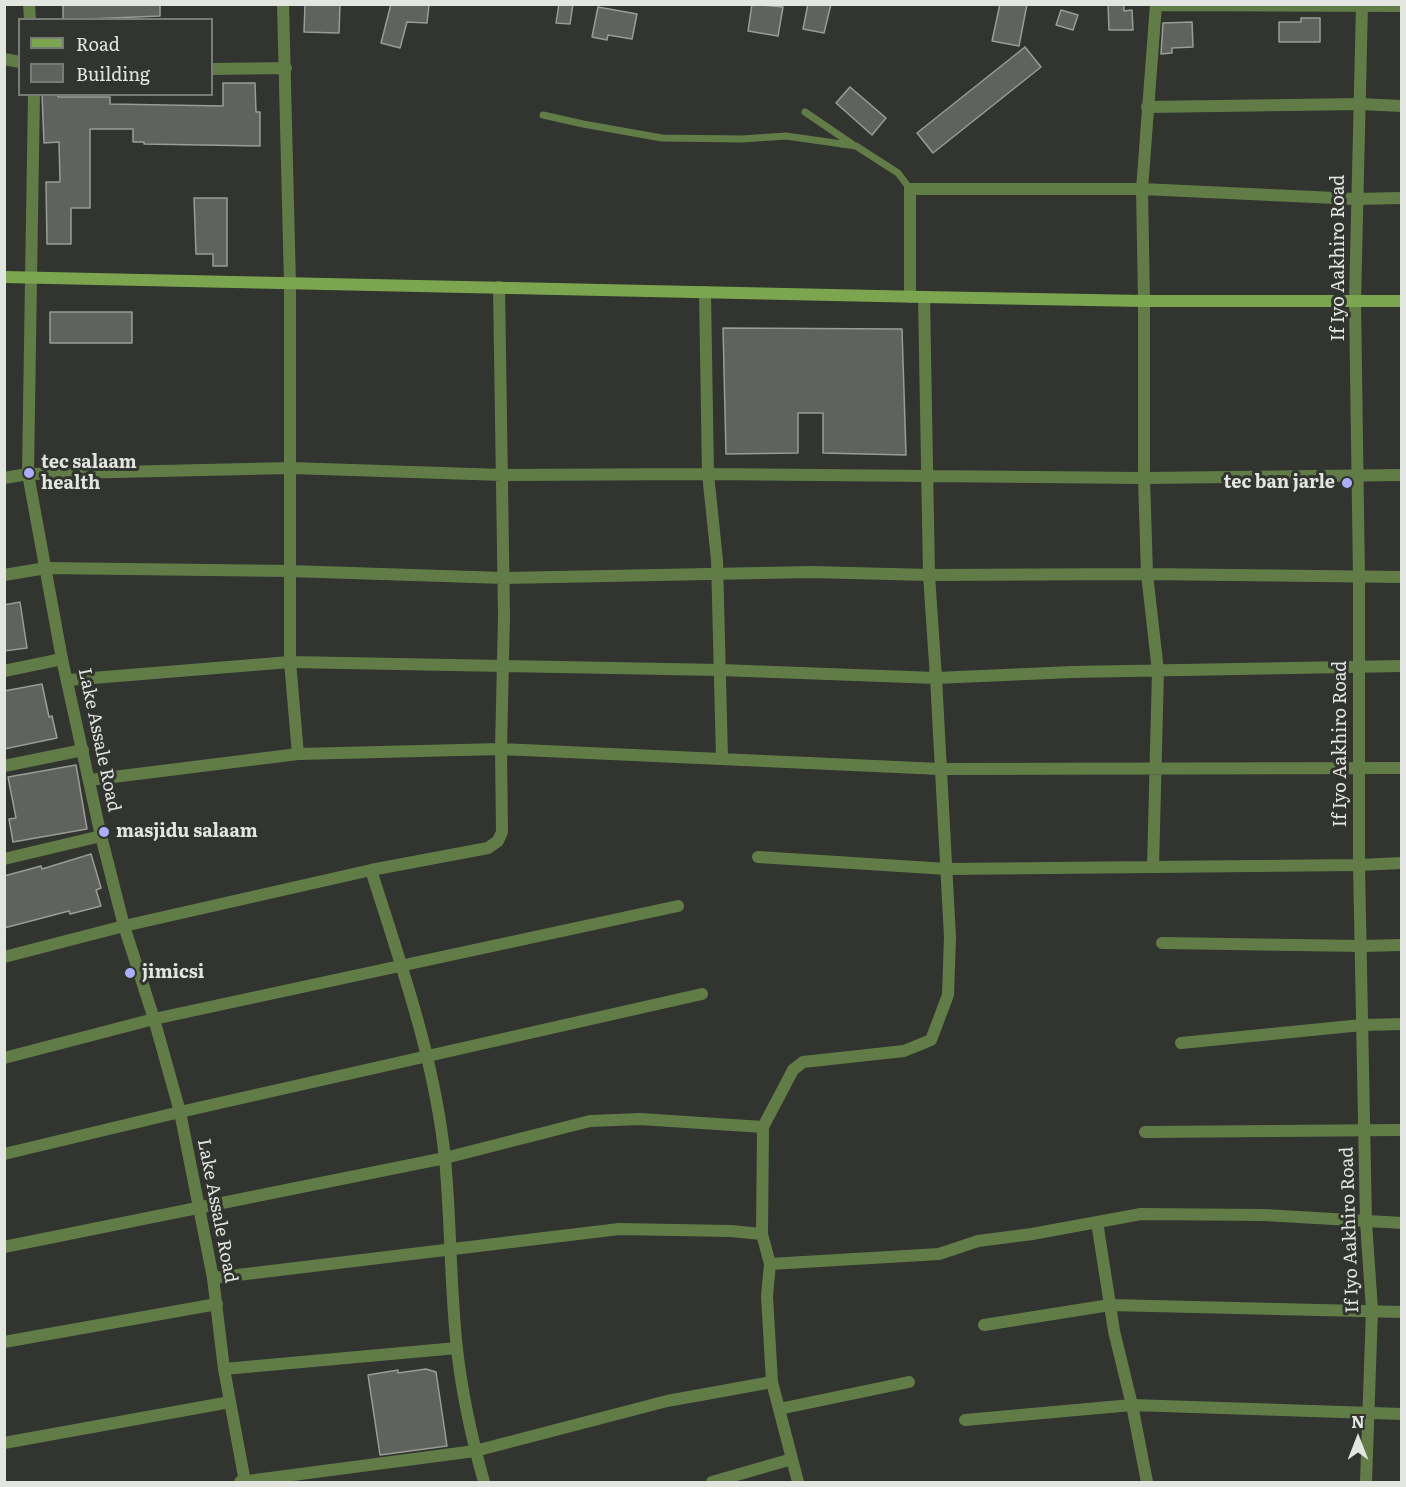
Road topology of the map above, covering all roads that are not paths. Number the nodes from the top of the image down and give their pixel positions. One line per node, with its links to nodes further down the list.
1 (283, 4): 5 (street)
2 (1156, 5): 3 (street); 10 (street)
3 (1362, 6): 4 (street); 8 (street, If Iyo Aakhiro Road)
4 (1401, 6)
5 (286, 68): 6 (street); 20 (street)
6 (213, 69)
7 (33, 96): 19 (street, Lake Assale Road)
8 (1360, 104): 9 (street); 10 (street); 17 (street, If Iyo Aakhiro Road)
9 (1401, 106)
10 (1147, 107): 15 (street)
11 (805, 112): 13 (lane)
12 (543, 115): 13 (lane)
13 (856, 147): 14 (lane)
14 (910, 189): 15 (street); 23 (street)
15 (1142, 189): 17 (street); 25 (street)
16 (1401, 198): 17 (street)
17 (1356, 199): 26 (street, If Iyo Aakhiro Road)
18 (4, 277): 19 (main road)
19 (31, 279): 20 (main road); 29 (street, Lake Assale Road)
20 (290, 284): 21 (main road); 28 (street)
21 (499, 287): 22 (main road); 31 (street)
22 (705, 292): 23 (main road); 30 (street)
23 (910, 297): 24 (main road)
24 (924, 297): 25 (main road); 34 (street)
25 (1144, 301): 26 (main road); 36 (street)
26 (1355, 301): 27 (main road); 33 (street, If Iyo Aakhiro Road)
27 (1401, 301)
28 (291, 468): 29 (street); 31 (street); 38 (street)
29 (28, 474): 35 (street); 37 (street, Lake Assale Road)
30 (708, 474): 31 (street); 34 (street); 40 (street)
31 (503, 475): 44 (street)
32 (1401, 475): 33 (street)
33 (1358, 476): 36 (street); 45 (street, If Iyo Aakhiro Road)
34 (926, 477): 36 (street); 42 (street)
35 (4, 478)
36 (1144, 478): 41 (street)
37 (46, 568): 38 (street); 39 (street); 46 (street, Lake Assale Road)
38 (290, 571): 44 (street); 47 (street)
39 (4, 574)
40 (717, 574): 42 (street); 44 (street); 51 (street)
41 (1147, 574): 42 (street); 45 (street); 53 (street)
42 (929, 575): 54 (street)
43 (1401, 577): 45 (street)
44 (504, 578): 50 (street)
45 (1359, 578): 48 (street, If Iyo Aakhiro Road)
46 (63, 659): 52 (street); 55 (street, Lake Assale Road)
47 (290, 662): 50 (street); 55 (street); 58 (street)
48 (1359, 665): 49 (street); 53 (street); 64 (street, If Iyo Aakhiro Road)
49 (1401, 666)
50 (504, 668): 51 (street); 56 (street)
51 (720, 670): 54 (street); 59 (street)
52 (4, 671)
53 (1158, 671): 54 (street); 61 (street)
54 (936, 678): 63 (street)
55 (68, 680): 57 (street, Lake Assale Road)
56 (501, 749): 58 (street); 59 (street); 73 (street)
57 (83, 750): 60 (street); 65 (street, Lake Assale Road)
58 (298, 754): 65 (street)
59 (722, 758): 63 (street)
60 (4, 766)
61 (1156, 768): 63 (street); 64 (street); 71 (street)
62 (1401, 768): 64 (street)
63 (940, 769): 72 (street)
64 (1360, 769): 70 (street, If Iyo Aakhiro Road)
65 (89, 780): 66 (street, Lake Assale Road)
66 (101, 836): 68 (street); 75 (street, Lake Assale Road)
67 (758, 857): 72 (street)
68 (4, 859)
69 (1401, 863): 70 (street)
70 (1359, 865): 71 (street); 78 (street, If Iyo Aakhiro Road)
71 (1153, 867): 72 (street)
72 (947, 869): 89 (street)
73 (371, 870): 75 (street); 80 (street)
74 (678, 906): 80 (street)
75 (124, 926): 79 (street); 82 (street, Lake Assale Road)
76 (1162, 943): 78 (street)
77 (1401, 945): 78 (street)
78 (1362, 946): 84 (street, If Iyo Aakhiro Road)
79 (4, 957)
80 (402, 967): 82 (street); 86 (street)
81 (702, 994): 86 (street)
82 (154, 1019): 87 (street); 88 (street, Lake Assale Road)
83 (1401, 1024): 84 (street)
84 (1362, 1025): 85 (street); 90 (street, If Iyo Aakhiro Road)
85 (1181, 1043)
86 (428, 1057): 88 (street); 94 (street)
87 (4, 1058)
88 (180, 1112): 93 (street); 95 (street, Lake Assale Road)
89 (764, 1127): 94 (street); 99 (street)
90 (1364, 1130): 91 (street); 92 (street); 97 (street, If Iyo Aakhiro Road)
91 (1401, 1130)
92 (1145, 1132)
93 (4, 1154)
94 (445, 1158): 95 (street); 101 (street)
95 (199, 1207): 100 (street); 103 (street, Lake Assale Road)
96 (1097, 1222): 97 (street); 102 (street); 105 (street)
97 (1366, 1222): 98 (street); 106 (street, If Iyo Aakhiro Road)
98 (1401, 1223)
99 (762, 1234): 101 (street); 102 (street)
100 (4, 1247)
101 (450, 1251): 103 (street); 110 (street)
102 (770, 1264): 113 (street)
103 (213, 1278): 104 (street, Lake Assale Road)
104 (217, 1304): 109 (street); 111 (street, Lake Assale Road)
105 (1110, 1305): 106 (street); 108 (street); 115 (street)
106 (1372, 1310): 107 (street); 117 (street, If Iyo Aakhiro Road)
107 (1401, 1312)
108 (984, 1325)
109 (4, 1342)
110 (457, 1348): 111 (street); 121 (street)
111 (224, 1369): 114 (street, Lake Assale Road)
112 (909, 1382): 116 (street)
113 (772, 1383): 116 (street); 121 (street)
114 (230, 1402): 120 (street); 123 (street, Lake Assale Road)
115 (1132, 1405): 117 (street); 119 (street); 127 (street)
116 (779, 1409): 122 (street)
117 (1368, 1414): 118 (street); 128 (street, If Iyo Aakhiro Road)
118 (1401, 1414)
119 (965, 1420)
120 (4, 1443)
121 (475, 1451): 123 (street); 124 (street)
122 (792, 1459): 125 (street); 126 (street)
123 (243, 1482)
124 (484, 1482)
125 (712, 1482)
126 (798, 1482)
127 (1147, 1482)
128 (1366, 1482)

